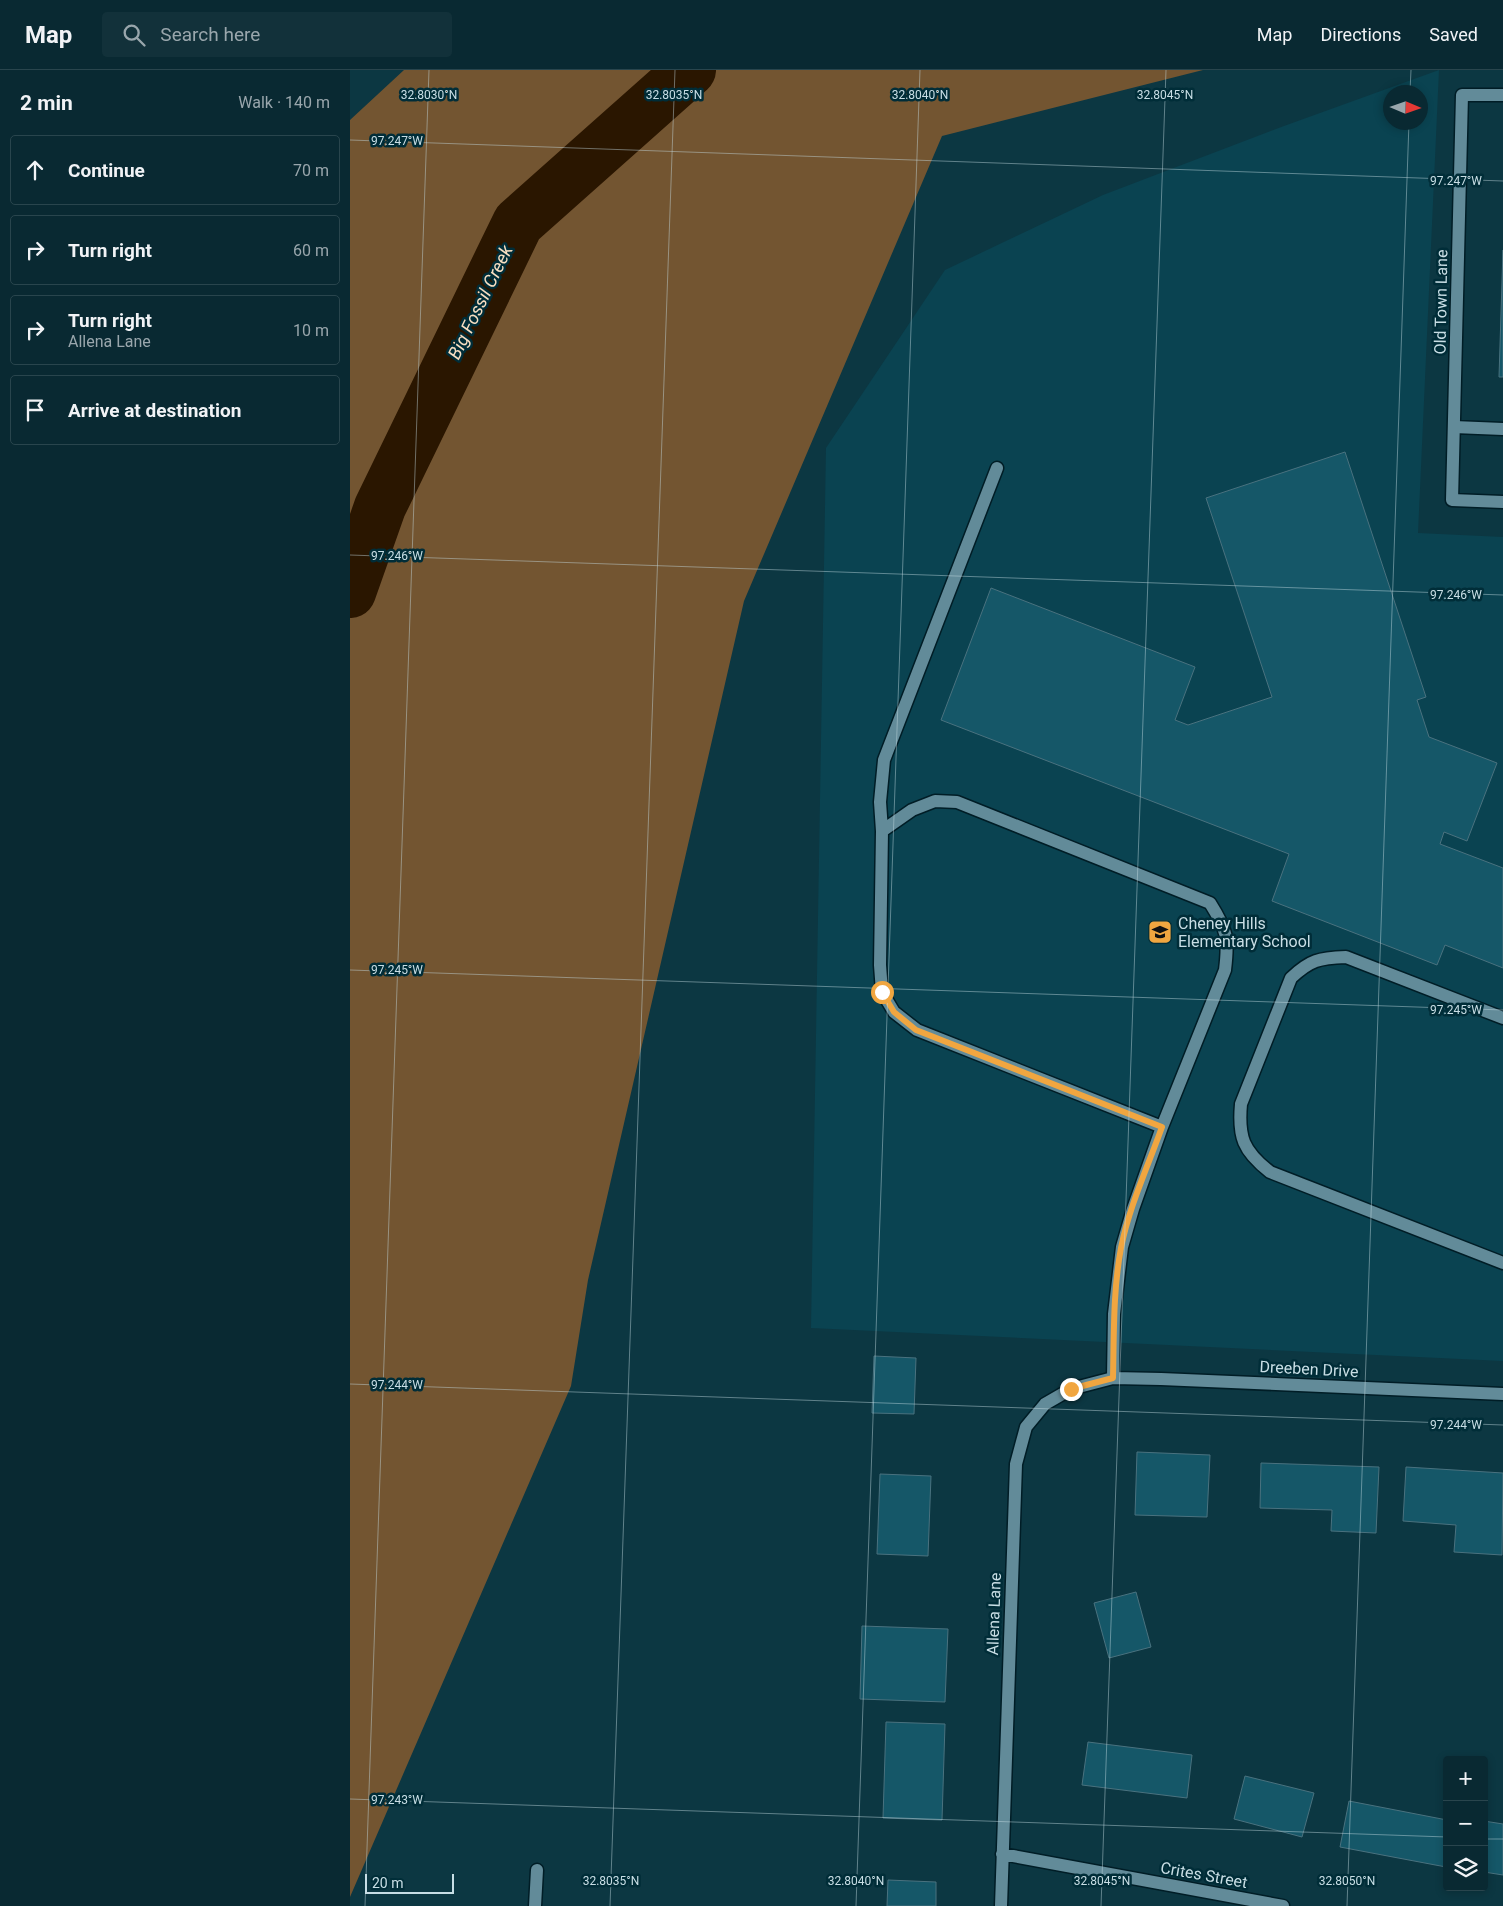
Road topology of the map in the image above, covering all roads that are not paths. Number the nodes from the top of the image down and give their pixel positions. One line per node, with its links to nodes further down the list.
1 (1503, 95): 2 (street, Old Town Lane)
2 (1454, 427): 3 (street); 5 (street, Old Town Lane)
3 (1503, 429)
4 (996, 468): 6 (street)
5 (1503, 502)
6 (882, 831): 8 (street); 8 (street)
7 (1503, 1018): 9 (street)
8 (1162, 1127): 10 (street)
9 (1503, 1263)
10 (1113, 1378): 11 (street, Dreeben Drive); 12 (street, Allena Lane)
11 (1503, 1394)
12 (1002, 1854): 15 (street, Allena Lane); 16 (street, Crites Street)
13 (537, 1870): 14 (street)
14 (535, 1906)
15 (1000, 1906)
16 (1283, 1906)

